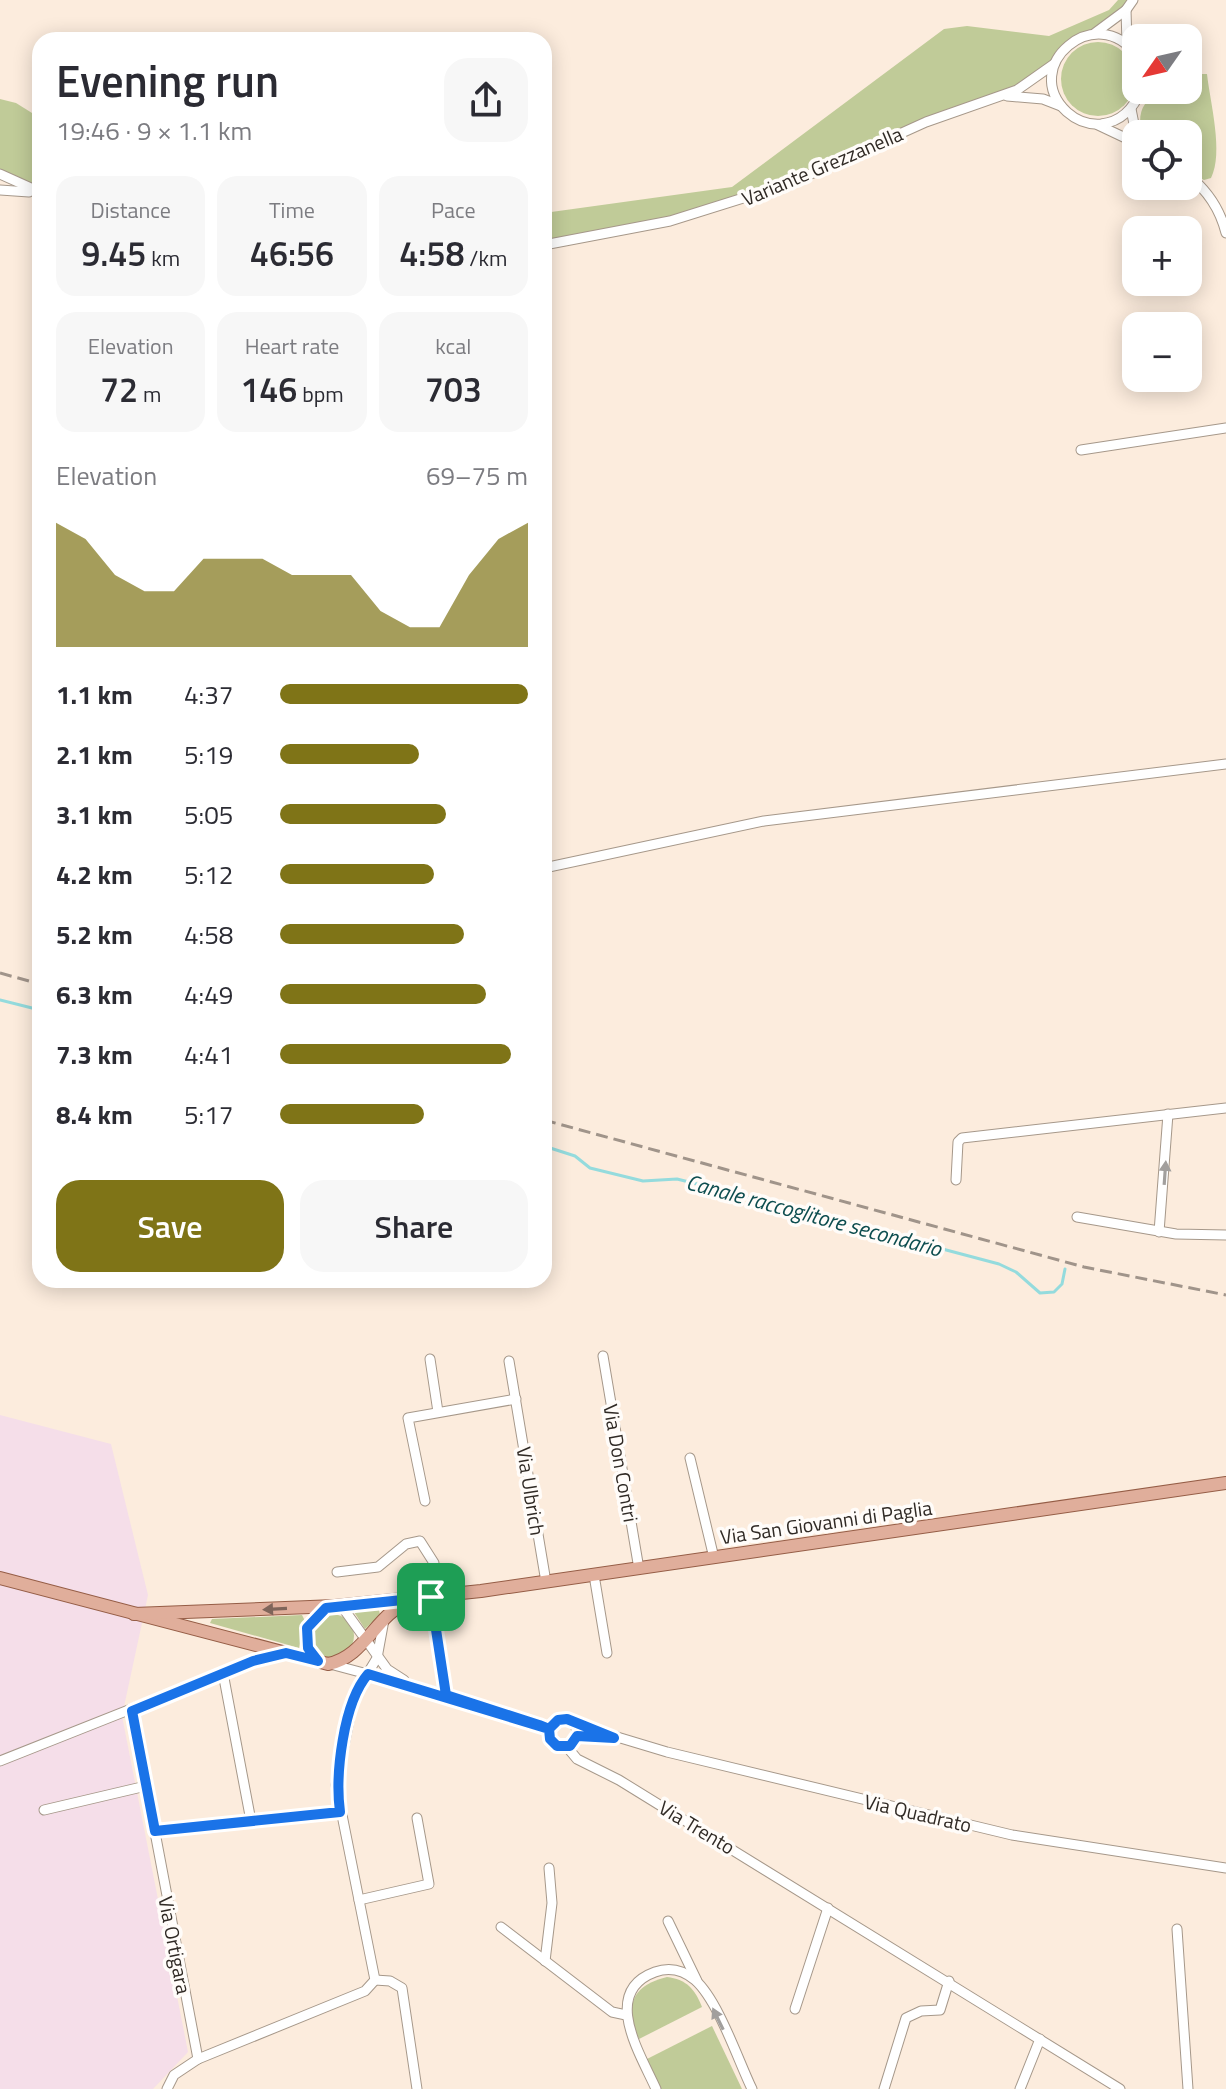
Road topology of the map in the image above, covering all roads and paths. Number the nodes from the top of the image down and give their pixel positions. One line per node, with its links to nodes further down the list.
1 (1133, 0): 2 (street, Variante Grezzanella)
2 (1126, 10): 3 (street); 4 (street, Variante Grezzanella)
3 (1126, 24)
4 (1095, 33): 5 (street); 6 (street, Variante Grezzanella)
5 (1122, 41)
6 (1054, 64): 7 (street, Variante Grezzanella); 9 (street)
7 (1004, 96): 9 (street, Variante Grezzanella); 20 (street, Variante Grezzanella)
8 (1134, 104): 10 (street)
9 (1061, 106): 12 (street, Variante Grezzanella)
10 (1131, 109): 11 (street); 12 (street)
11 (1133, 120)
12 (1094, 124): 13 (street, Variante Grezzanella)
13 (1122, 137)
14 (0, 174): 16 (street)
15 (1202, 186): 19 (street)
16 (32, 188)
17 (0, 190): 18 (street)
18 (32, 192)
19 (1226, 233)
20 (552, 244)
21 (1226, 428): 22 (street)
22 (1081, 450)
23 (1226, 764): 24 (street)
24 (552, 866)
25 (1226, 1108): 26 (street)
26 (1168, 1114): 27 (street); 29 (street, one-way to 26)
27 (956, 1180)
28 (1077, 1217): 29 (street)
29 (1159, 1232): 30 (street)
30 (1226, 1235)
31 (603, 1356): 40 (street, Via Don Contri)
32 (430, 1359): 35 (street)
33 (509, 1361): 34 (street, Via Ulbrich)
34 (516, 1399): 35 (street); 44 (street, Via Ulbrich)
35 (438, 1412): 38 (street)
36 (690, 1458): 39 (street)
37 (1226, 1483): 39 (main road, Via San Giovanni di Paglia)
38 (425, 1501)
39 (714, 1558): 40 (main road, Via San Giovanni di Paglia)
40 (639, 1569): 42 (main road, Via San Giovanni di Paglia)
41 (337, 1572): 45 (street)
42 (594, 1575): 44 (main road, Via San Giovanni di Paglia); 55 (street)
43 (0, 1578): 49 (main road)
44 (546, 1582): 45 (main road, Via San Giovanni di Paglia)
45 (431, 1597): 46 (main road, Via San Giovanni di Paglia); 62 (street)
46 (414, 1599): 47 (main road, Via San Giovanni di Paglia); 50 (main road)
47 (335, 1606): 48 (main road, Via San Giovanni di Paglia, one-way to 48); 52 (street); 58 (street)
48 (214, 1612): 49 (main road, Via San Giovanni di Paglia); 51 (main road)
49 (134, 1614): 51 (main road)
50 (386, 1615): 52 (main road); 56 (street)
51 (220, 1637): 53 (main road)
52 (367, 1637): 56 (street); 58 (main road)
53 (254, 1646): 54 (main road); 57 (street)
54 (286, 1653): 57 (street); 58 (main road)
55 (607, 1653)
56 (378, 1654): 60 (street); 61 (street)
57 (253, 1661): 59 (street)
58 (323, 1662): 60 (street)
59 (223, 1673): 63 (street); 74 (street)
60 (368, 1674): 61 (street); 72 (street)
61 (417, 1687): 62 (street)
62 (446, 1695): 65 (street)
63 (132, 1711): 69 (street); 70 (street, Via Ortigara)
64 (574, 1724): 65 (street); 66 (street); 67 (street, Via Quadrato)
65 (549, 1729): 68 (street)
66 (577, 1736): 67 (street, Via Quadrato); 68 (street)
67 (614, 1738): 77 (street, Via Quadrato)
68 (567, 1747): 79 (street, Via Trento)
69 (0, 1761)
70 (146, 1786): 71 (street); 75 (street, Via Ortigara)
71 (44, 1810)
72 (340, 1812): 74 (street); 78 (street)
73 (417, 1818): 78 (street)
74 (251, 1821): 75 (street)
75 (155, 1831): 90 (street, Via Ortigara)
76 (549, 1868): 83 (street)
77 (1226, 1868)
78 (359, 1900): 84 (street)
79 (828, 1908): 86 (street, Via Trento); 87 (street)
80 (668, 1921): 85 (street)
81 (501, 1927): 83 (street)
82 (1177, 1929): 99 (street)
83 (545, 1961): 88 (street)
84 (375, 1980): 90 (street); 93 (street)
85 (697, 1981): 88 (street); 95 (street, one-way to 85)
86 (949, 1981): 89 (street, Via Trento); 96 (street)
87 (795, 2009)
88 (626, 2015): 94 (street)
89 (1040, 2039): 91 (street, Via Trento); 97 (street)
90 (198, 2059): 92 (street)
91 (1103, 2084): 98 (street, Via Trento)
92 (167, 2089)
93 (417, 2089)
94 (656, 2089)
95 (752, 2089)
96 (884, 2089)
97 (1020, 2089)
98 (1120, 2089)
99 (1188, 2089)

